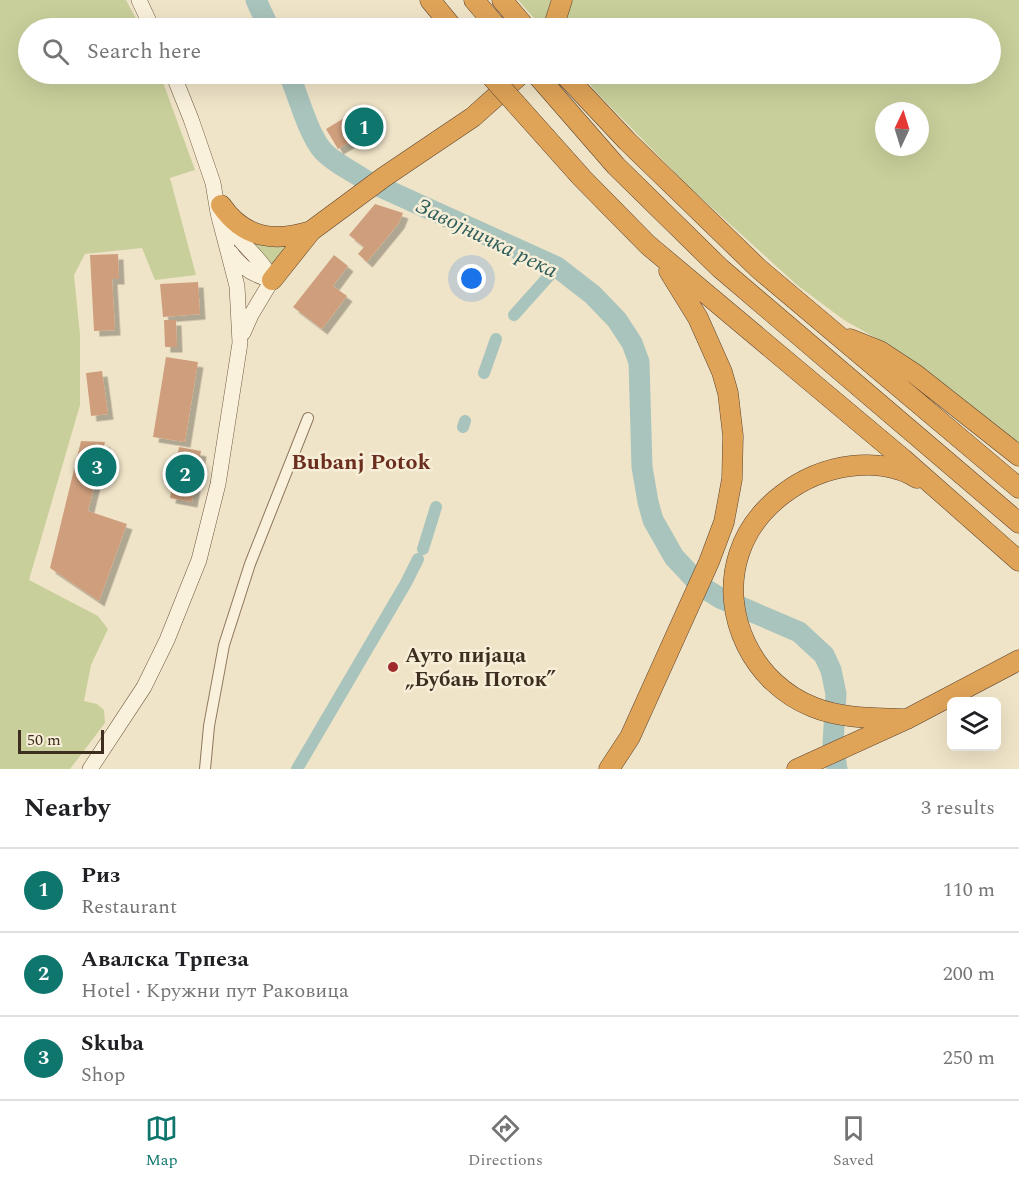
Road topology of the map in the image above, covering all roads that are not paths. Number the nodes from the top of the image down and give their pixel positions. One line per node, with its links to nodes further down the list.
1 (139, 0): 6 (main road)
2 (430, 0): 7 (highway)
3 (474, 0): 8 (highway)
4 (502, 0): 9 (highway)
5 (562, 0): 10 (highway)
6 (147, 18)
7 (445, 18)
8 (489, 18)
9 (517, 18)
10 (556, 18)
11 (177, 84): 16 (main road)
12 (498, 84): 19 (highway, bridge)
13 (511, 84): 18 (highway)
14 (544, 84): 28 (highway)
15 (573, 84): 22 (highway)
16 (213, 183): 17 (main road); 20 (main road)
17 (221, 205): 18 (highway); 21 (main road)
18 (311, 231): 21 (highway)
19 (648, 245): 27 (highway); 34 (highway)
20 (228, 248): 21 (main road); 23 (main road)
21 (272, 280): 23 (main road)
22 (831, 330): 25 (highway); 26 (highway)
23 (240, 343): 32 (main road)
24 (308, 418): 33 (street)
25 (1019, 456)
26 (1019, 488)
27 (939, 492): 29 (highway); 31 (highway)
28 (1019, 523)
29 (1019, 561)
30 (1019, 660): 31 (highway)
31 (907, 719): 35 (highway)
32 (90, 769)
33 (205, 769)
34 (609, 769)
35 (797, 769)

